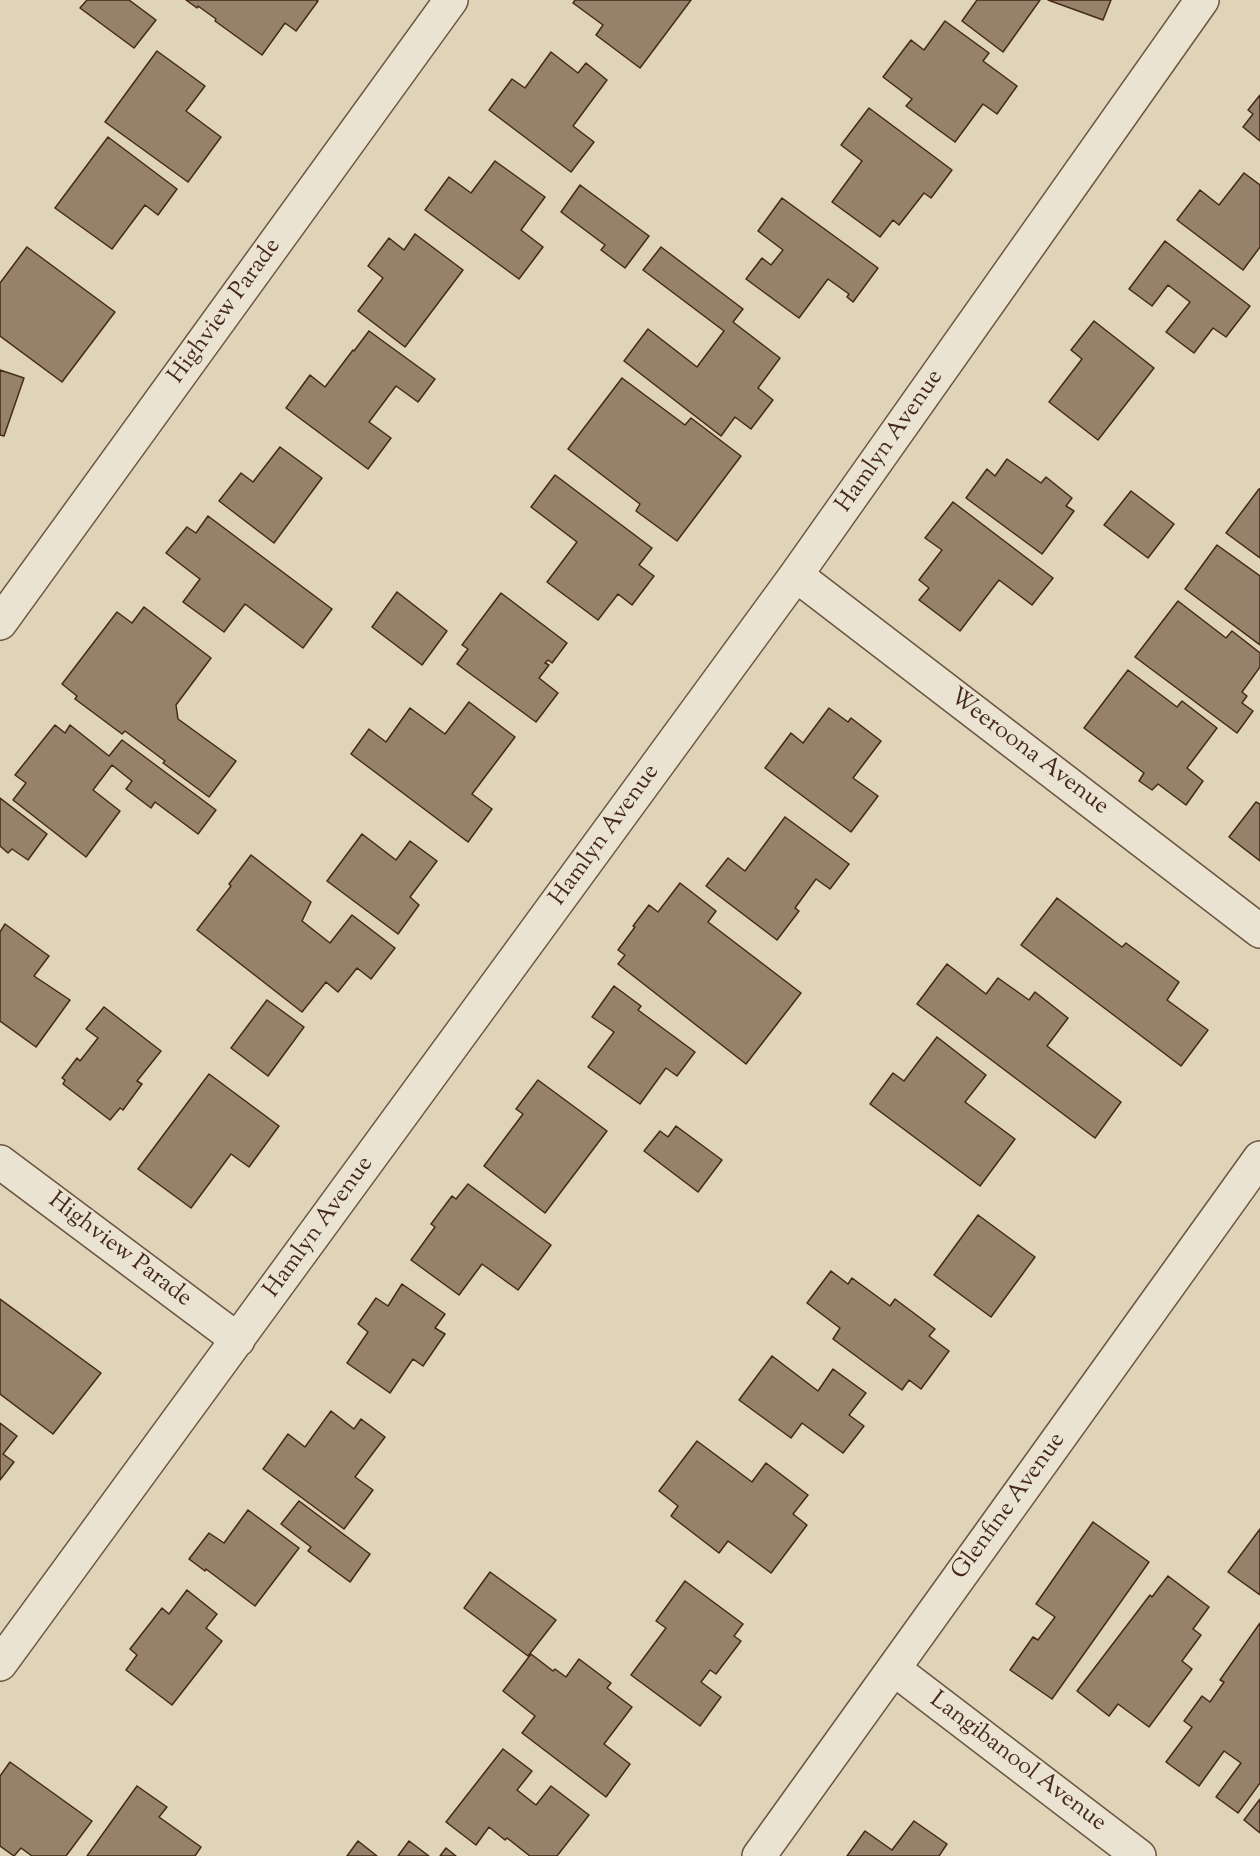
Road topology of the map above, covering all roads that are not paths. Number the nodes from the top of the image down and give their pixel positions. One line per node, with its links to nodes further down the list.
1 (451, 0): 4 (street, Highview Parade)
2 (1202, 0): 3 (street, Hamlyn Avenue)
3 (796, 575): 5 (street, Weeroona Avenue); 8 (street, Hamlyn Avenue)
4 (0, 623)
5 (1260, 932)
6 (1260, 1158): 10 (street, Glenfine Avenue)
7 (0, 1162): 8 (street, Highview Parade)
8 (238, 1340): 9 (street, Hamlyn Avenue)
9 (0, 1664)
10 (894, 1669): 11 (street, Glenfine Avenue); 12 (street, Langibanool Avenue)
11 (759, 1856)
12 (1139, 1856)

